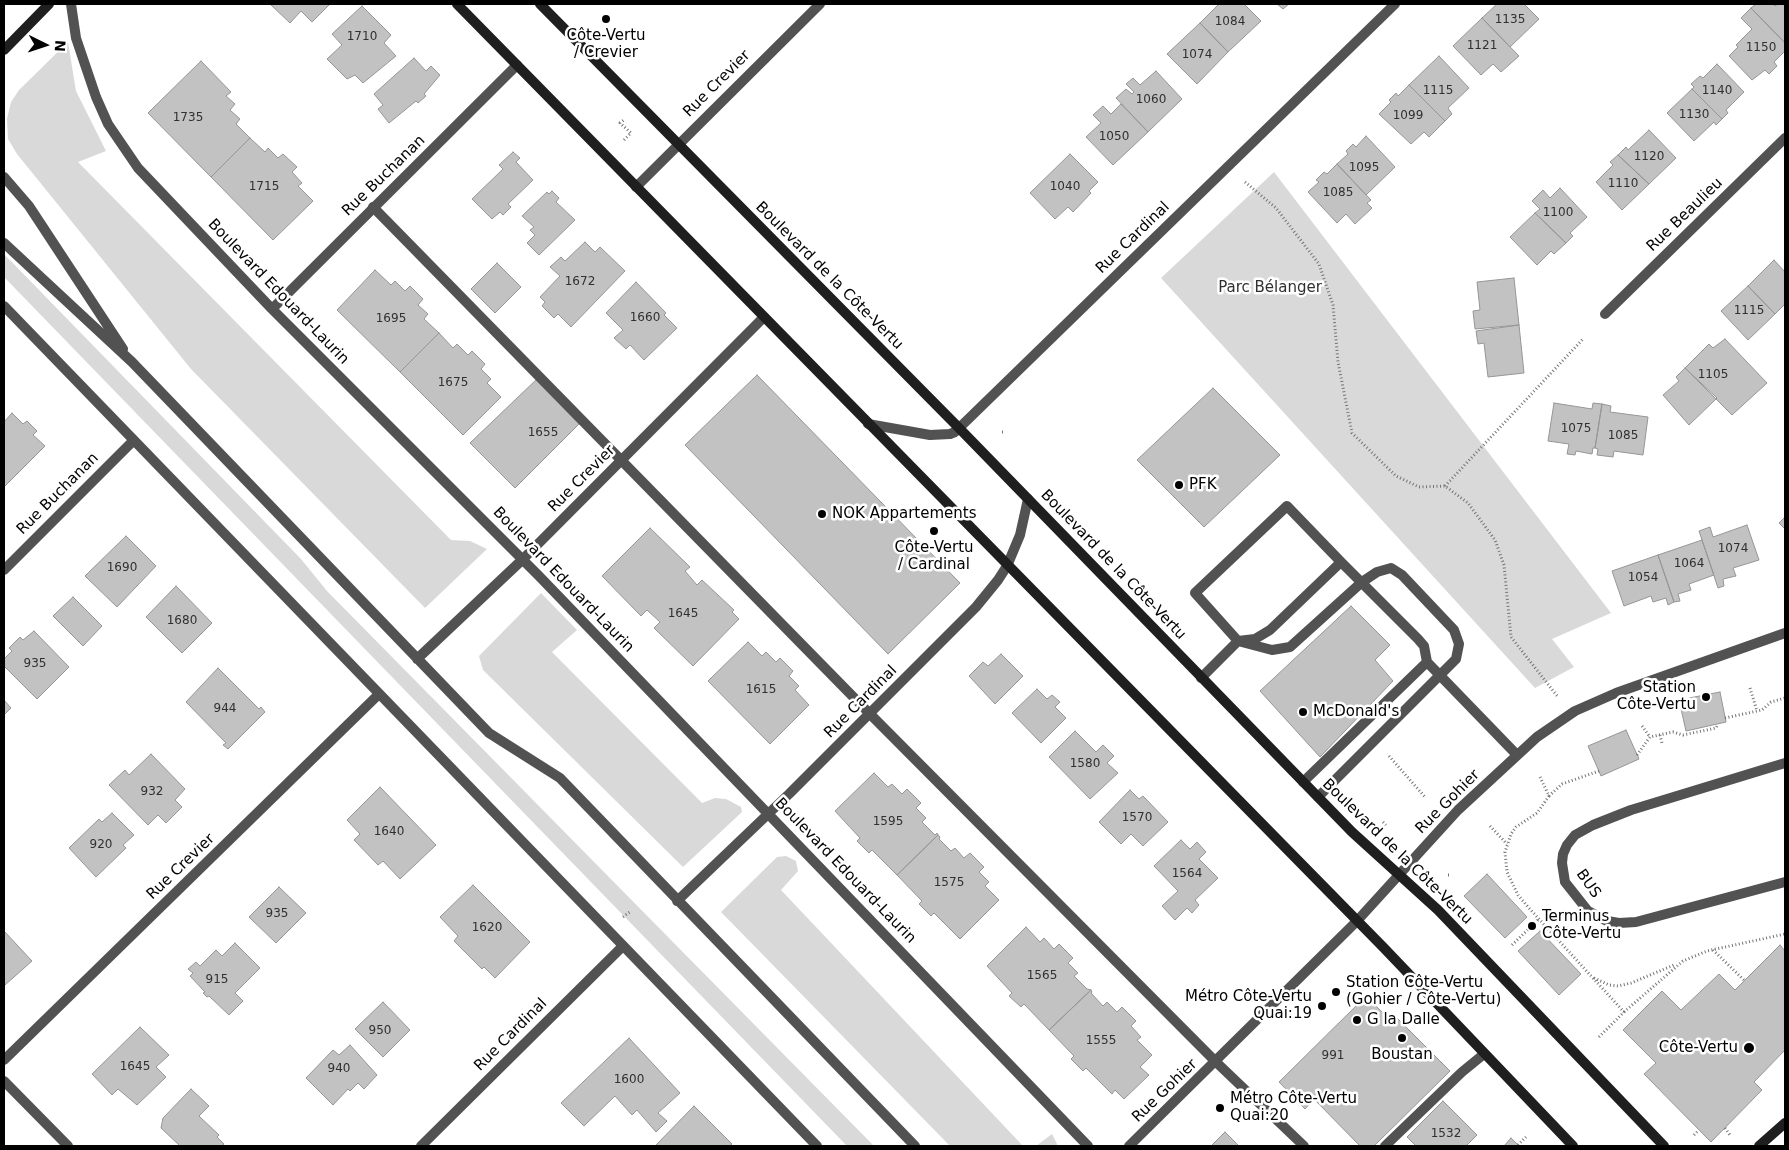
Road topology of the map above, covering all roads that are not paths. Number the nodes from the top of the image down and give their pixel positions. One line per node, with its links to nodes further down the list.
1 (49, 4): 7 (main road)
2 (71, 4): 16 (street, Boulevard Edouard-Laurin)
3 (457, 4): 8 (main road)
4 (540, 4): 10 (main road, Boulevard de la Côte-Vertu)
5 (820, 4): 10 (street, Rue Crevier)
6 (1395, 4): 21 (street, Rue Cardinal)
7 (4, 50)
8 (517, 65): 12 (main road); 13 (street, Rue Buchanan)
9 (1785, 138): 17 (street, Rue Beaulieu)
10 (678, 144): 12 (street, Rue Crevier); 21 (main road, Boulevard de la Côte-Vertu)
11 (4, 177): 19 (street)
12 (636, 187): 18 (main road)
13 (372, 207): 16 (street, Rue Buchanan); 23 (street)
14 (4, 243): 19 (street)
15 (4, 306): 22 (street)
16 (272, 309): 25 (street, Boulevard Edouard-Laurin)
17 (1605, 314)
18 (764, 317): 20 (main road); 23 (street, Rue Crevier)
19 (132, 362): 32 (street)
20 (868, 424): 21 (street, Rue Cardinal); 27 (main road)
21 (959, 428): 24 (main road, Boulevard de la Côte-Vertu)
22 (133, 440): 28 (street, Rue Buchanan); 36 (street)
23 (621, 460): 25 (street, Rue Crevier); 37 (street)
24 (1028, 499): 27 (street, Rue Cardinal); 35 (main road, Boulevard de la Côte-Vertu)
25 (522, 560): 32 (street, Rue Crevier); 42 (street, Boulevard Edouard-Laurin)
26 (1341, 562): 29 (street); 31 (street); 31 (street)
27 (1007, 566): 37 (street, Rue Cardinal); 46 (main road)
28 (4, 570)
29 (1362, 582): 31 (street); 33 (street); 34 (street)
30 (1785, 633): 38 (street, Rue Gohier)
31 (1238, 641): 35 (street)
32 (418, 659): 45 (street)
33 (1427, 662): 34 (street); 40 (street)
34 (1441, 676): 38 (street); 41 (street)
35 (1201, 678): 40 (main road, Boulevard de la Côte-Vertu)
36 (378, 696): 47 (street); 49 (street, Rue Crevier)
37 (870, 714): 42 (street, Rue Cardinal); 50 (street)
38 (1517, 755): 43 (street, Rue Gohier)
39 (1785, 763): 44 (street, BUS)
40 (1303, 782): 41 (main road, Boulevard de la Côte-Vertu)
41 (1318, 797): 43 (main road, Boulevard de la Côte-Vertu)
42 (769, 814): 45 (street, Rue Cardinal); 57 (street, Boulevard Edouard-Laurin)
43 (1398, 875): 46 (street, Rue Gohier); 62 (main road, Boulevard de la Côte-Vertu)
44 (1785, 882)
45 (677, 901): 56 (street)
46 (1356, 922): 48 (main road); 50 (street, Rue Gohier)
47 (623, 946): 54 (street, Rue Cardinal); 55 (street)
48 (1484, 1054): 60 (street); 61 (main road)
49 (4, 1060)
50 (1216, 1062): 58 (street, Rue Gohier); 59 (street)
51 (4, 1081): 53 (street)
52 (1785, 1122): 63 (main road)
53 (68, 1146)
54 (421, 1146)
55 (817, 1146)
56 (915, 1146)
57 (1088, 1146)
58 (1129, 1146)
59 (1304, 1146)
60 (1385, 1146)
61 (1573, 1146)
62 (1664, 1146)
63 (1759, 1146)

